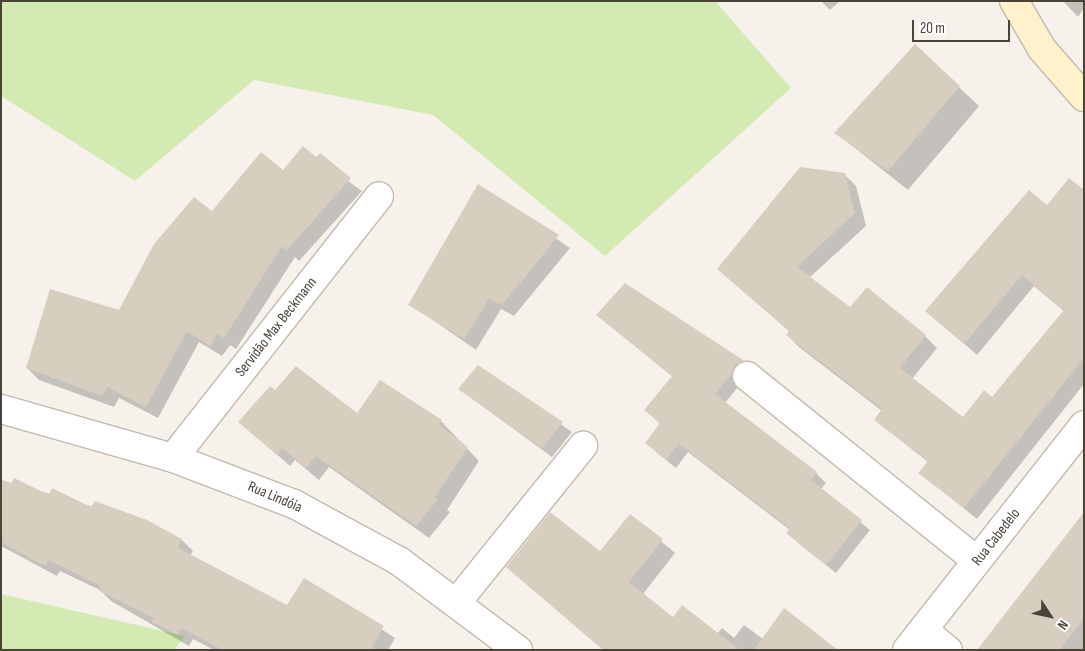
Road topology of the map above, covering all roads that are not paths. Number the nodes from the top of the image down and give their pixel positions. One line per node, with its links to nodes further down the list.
1 (1014, 1): 2 (street)
2 (1084, 97)
3 (379, 196): 8 (street, Servidão Max Beckmann)
4 (747, 376): 9 (street)
5 (1, 409): 8 (street, Rua Lindóia)
6 (1084, 425): 9 (street, Rua Cabedelo)
7 (583, 446): 10 (street)
8 (173, 458): 10 (street, Rua Lindóia)
9 (977, 561): 11 (street, Rua Cabedelo)
10 (457, 602): 12 (street, Rua Lindóia)
11 (915, 640): 13 (street)
12 (518, 650)
13 (948, 650)

